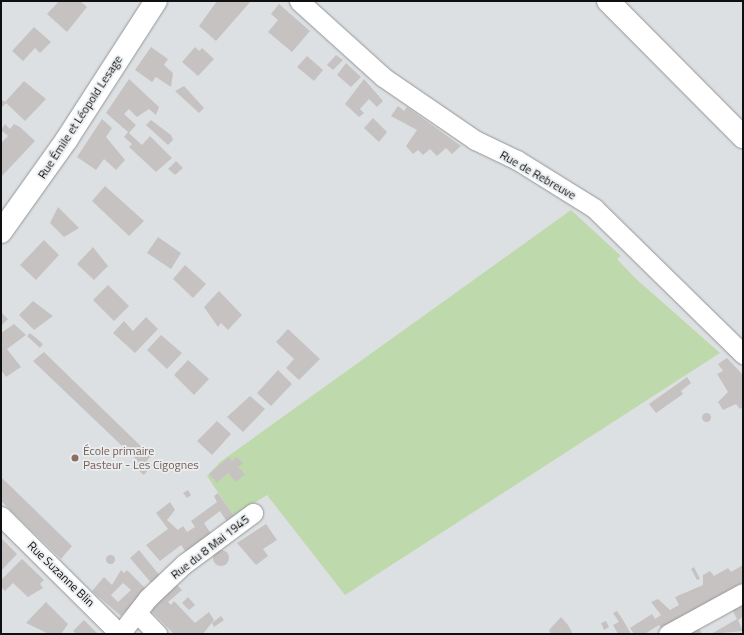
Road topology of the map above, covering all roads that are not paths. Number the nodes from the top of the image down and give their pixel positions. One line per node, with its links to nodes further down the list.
1 (156, 1): 5 (main road, Rue Émile et Léopold Lesage)
2 (299, 1): 6 (street, Rue de Rebreuve)
3 (608, 1): 4 (main road)
4 (743, 137)
5 (1, 232)
6 (743, 354)
7 (253, 513): 10 (street, Rue du 8 Mai 1945)
8 (1, 516): 11 (street, Rue Suzanne Blin)
9 (743, 593): 13 (street)
10 (138, 614): 11 (street, Rue du 8 Mai 1945); 12 (street)
11 (120, 634)
12 (157, 634)
13 (668, 634)

